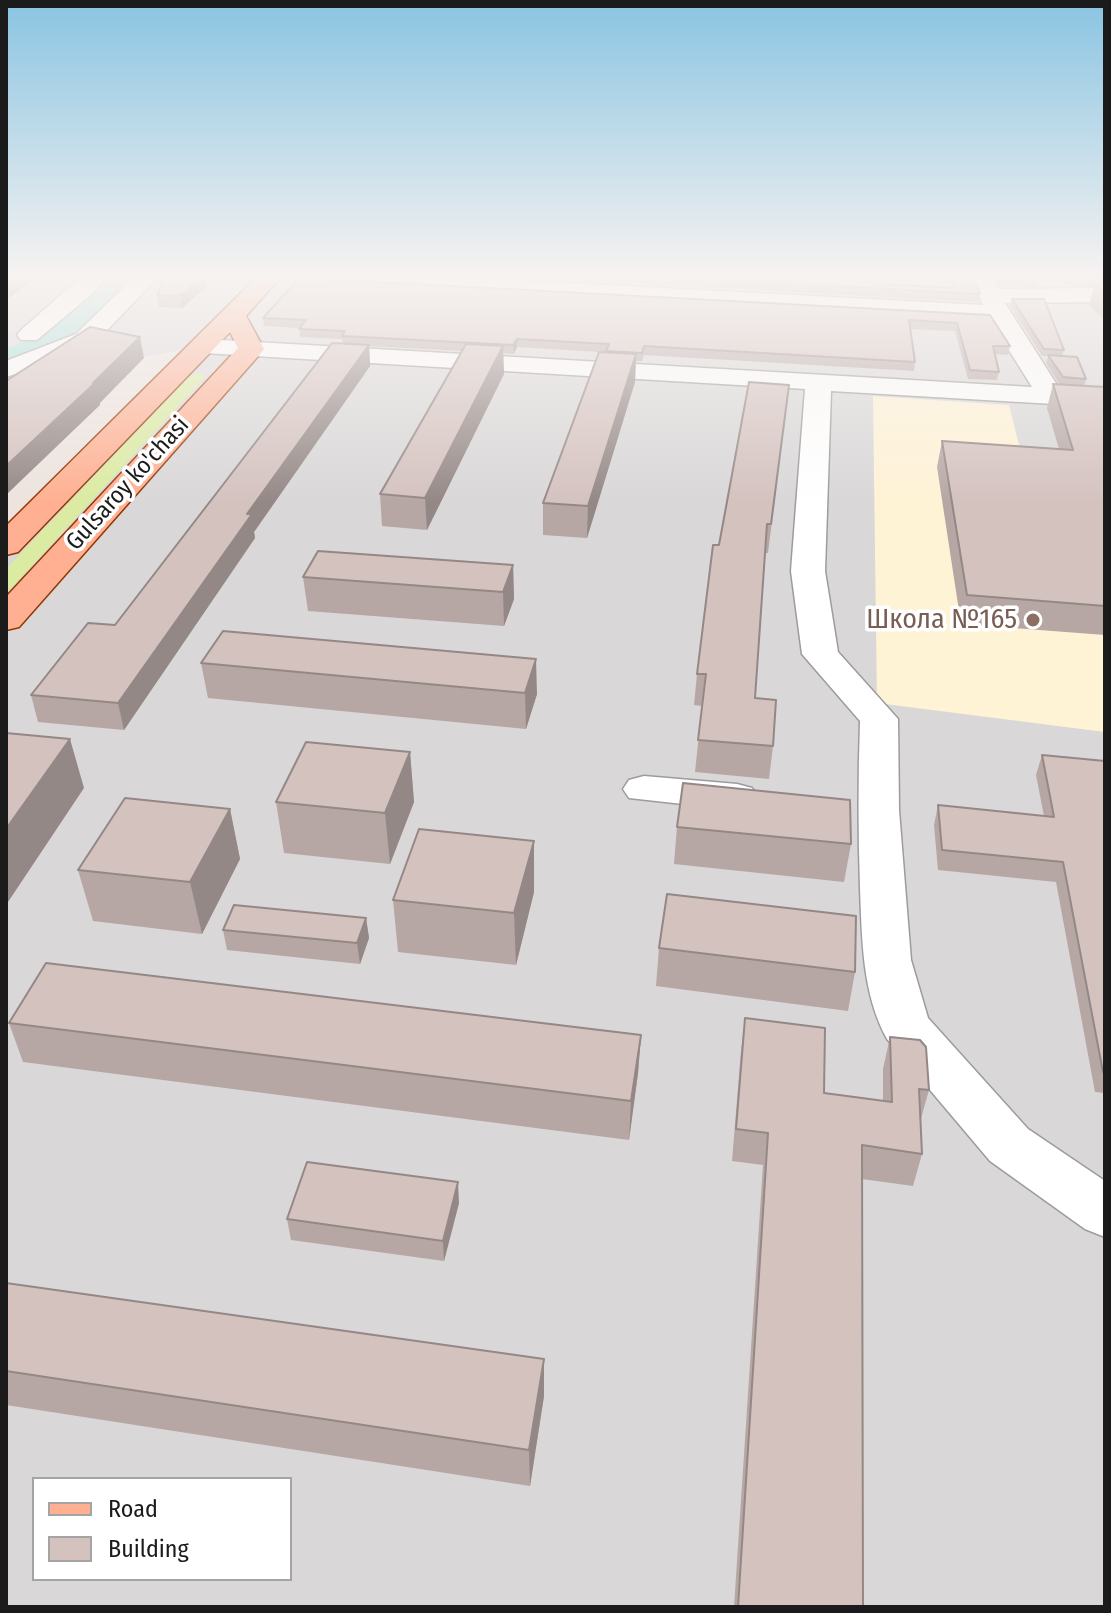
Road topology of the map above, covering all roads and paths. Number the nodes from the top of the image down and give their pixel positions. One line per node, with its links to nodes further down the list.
1 (57, 352): 6 (street)
2 (198, 352): 10 (main road, Gulsaroy ko'chasi)
3 (248, 352): 11 (main road, Gulsaroy ko'chasi)
4 (304, 352): 7 (street)
5 (1025, 352): 8 (street)
6 (6, 369)
7 (818, 384): 8 (street); 14 (street)
8 (1053, 397): 9 (street)
9 (1105, 399)
10 (6, 545)
11 (6, 619)
12 (644, 789): 13 (street)
13 (769, 800)
14 (1105, 1212)

